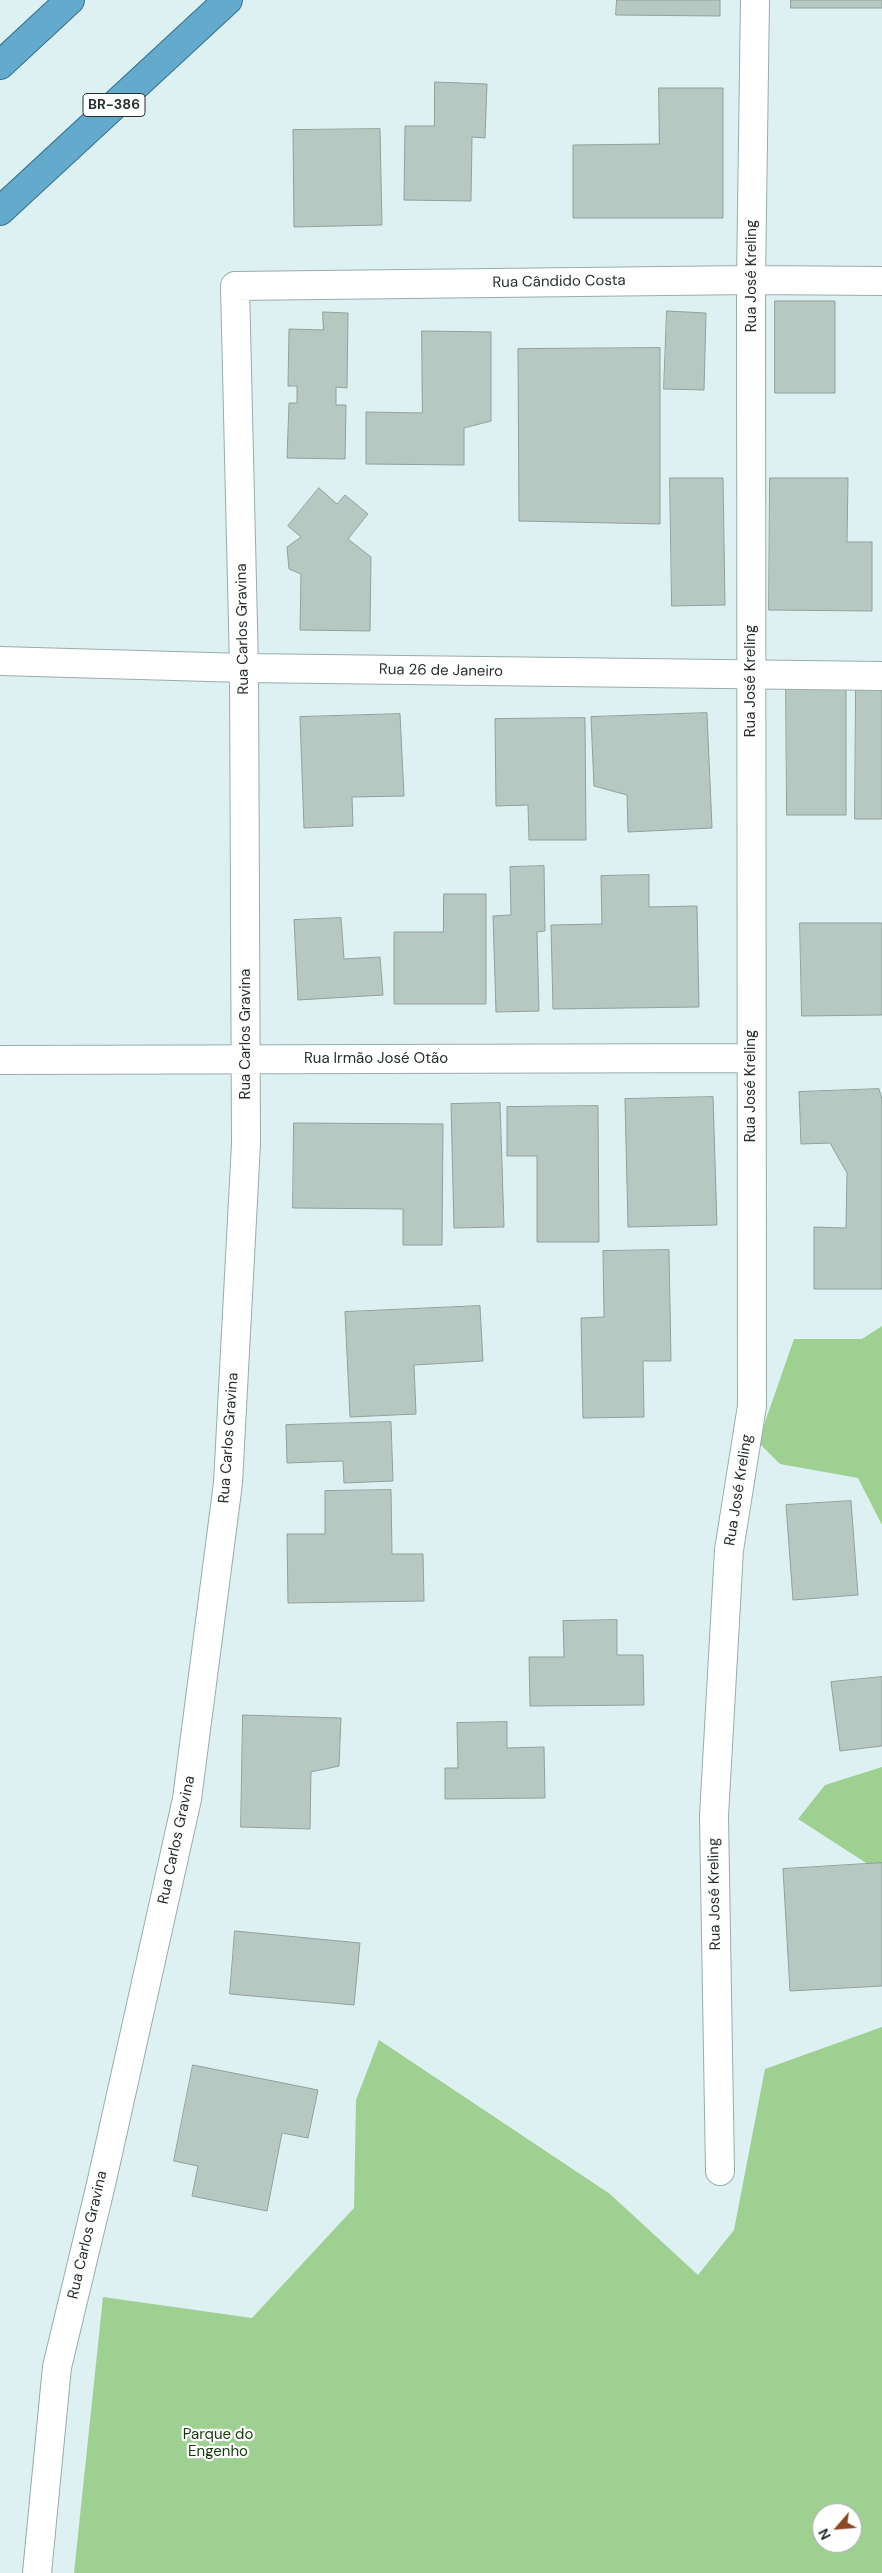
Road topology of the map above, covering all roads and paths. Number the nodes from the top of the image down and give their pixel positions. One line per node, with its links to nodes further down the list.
1 (70, 0): 4 (highway)
2 (228, 0): 5 (highway, BR-386)
3 (755, 0): 6 (street, Rua José Kreling)
4 (0, 65)
5 (0, 211)
6 (751, 280): 7 (street, Rua Cândido Costa); 8 (street, Rua Cândido Costa); 11 (street, Rua José Kreling)
7 (882, 281)
8 (236, 286): 10 (street, Rua Carlos Gravina)
9 (0, 661): 10 (street, Rua 26 de Janeiro)
10 (244, 668): 11 (street, Rua 26 de Janeiro); 14 (street, Rua Carlos Gravina)
11 (751, 675): 12 (street, Rua 26 de Janeiro); 13 (street, Rua José Kreling)
12 (882, 676)
13 (751, 1058): 14 (street, Rua Irmão José Otão); 16 (street, Rua José Kreling)
14 (246, 1059): 15 (street, Rua Irmão José Otão); 17 (street, Rua Carlos Gravina)
15 (0, 1060)
16 (720, 2171)
17 (37, 2573)

